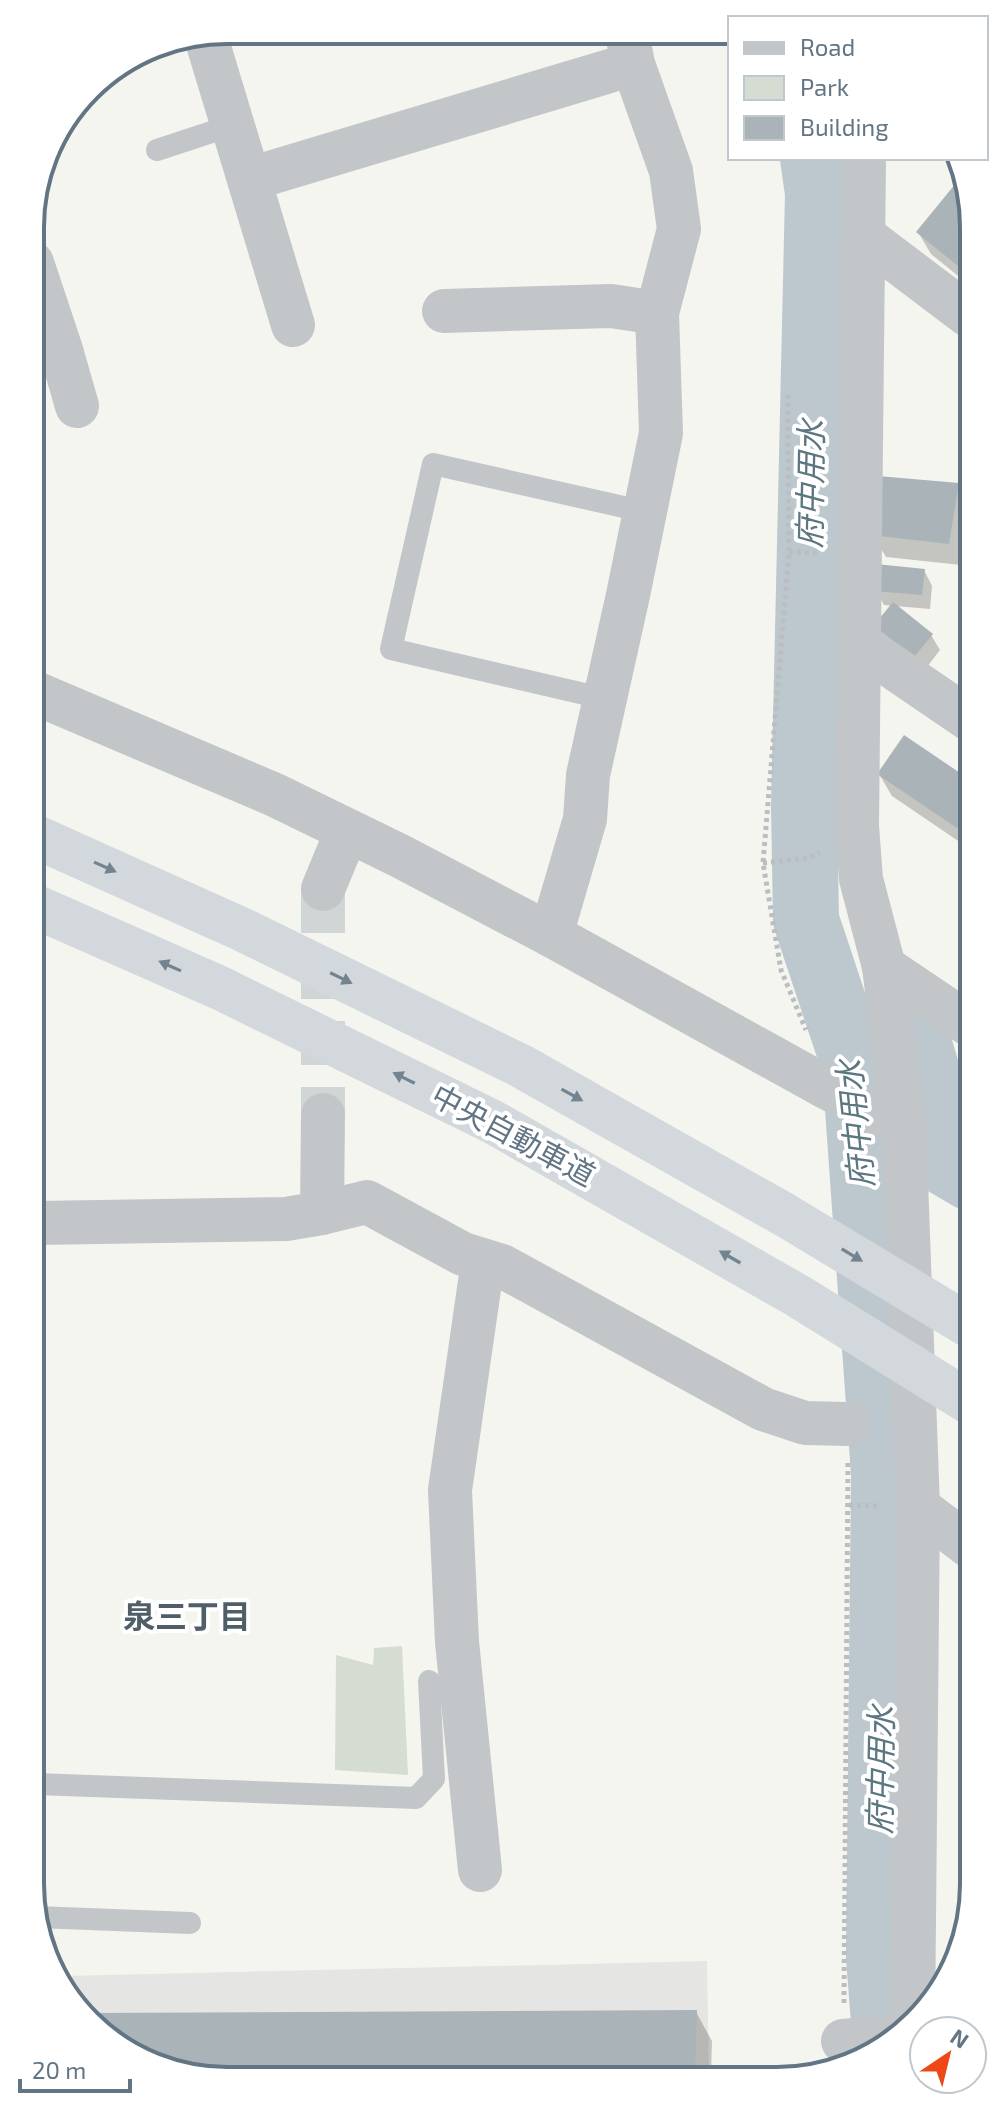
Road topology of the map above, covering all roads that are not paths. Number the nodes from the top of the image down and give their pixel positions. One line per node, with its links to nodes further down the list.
1 (209, 46): 3 (street)
2 (630, 48): 6 (street); 11 (street)
3 (233, 125): 4 (lane); 6 (street)
4 (157, 150)
5 (864, 160): 7 (street)
6 (250, 179): 12 (street)
7 (865, 237): 9 (street); 15 (street)
8 (44, 299): 13 (street)
9 (960, 309)
10 (444, 311): 11 (street)
11 (657, 313): 14 (street)
12 (293, 325)
13 (77, 406)
14 (646, 512): 17 (street); 17 (lane)
15 (859, 644): 18 (street); 24 (street)
16 (44, 697): 19 (street)
17 (606, 699): 23 (street)
18 (960, 713)
19 (347, 831): 21 (street); 23 (street)
20 (44, 840): 31 (highway, 中央自動車道, one-way to 31)
21 (323, 889)
22 (44, 910): 32 (highway, 中央自動車道, one-way to 22)
23 (551, 935): 27 (street)
24 (884, 967): 25 (street); 27 (street)
25 (960, 1018)
26 (323, 1115): 28 (street)
27 (895, 1122): 34 (street)
28 (322, 1213): 29 (street); 30 (street)
29 (44, 1223)
30 (483, 1261): 33 (street); 38 (street)
31 (960, 1320)
32 (960, 1397)
33 (847, 1424)
34 (918, 1507): 35 (street); 41 (street)
35 (960, 1539)
36 (429, 1681): 37 (lane)
37 (44, 1784)
38 (480, 1870)
39 (48, 1917): 40 (lane)
40 (190, 1923)
41 (883, 2033)

